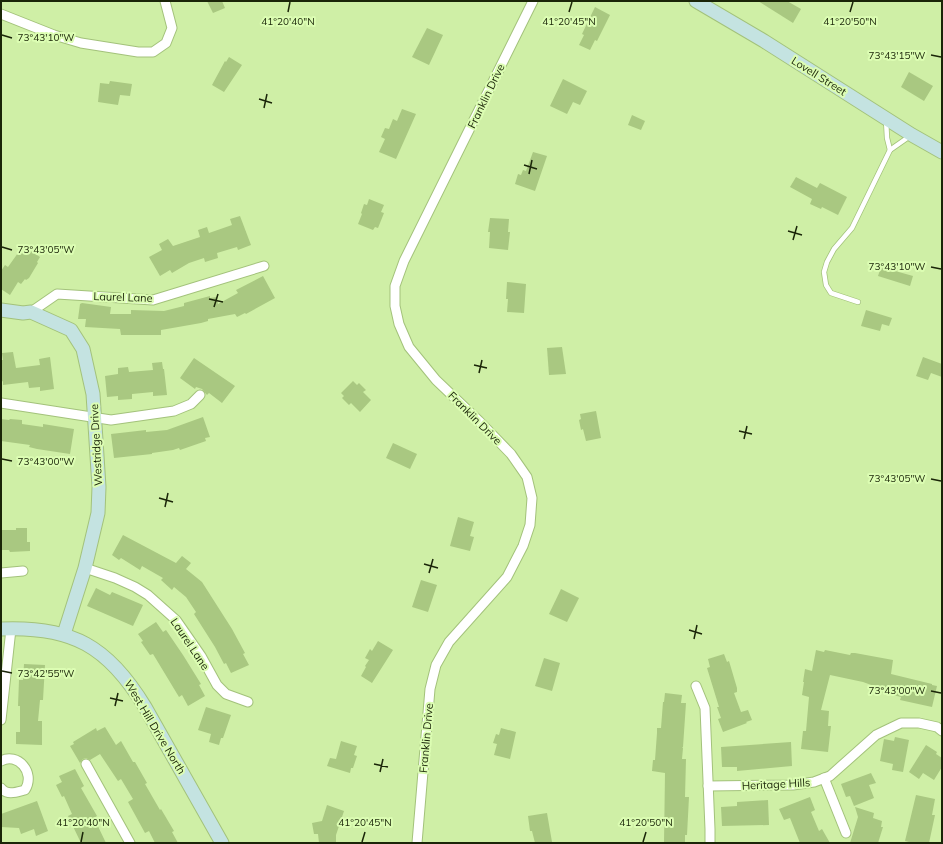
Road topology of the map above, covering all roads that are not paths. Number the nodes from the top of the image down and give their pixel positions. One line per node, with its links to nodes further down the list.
1 (165, 1): 4 (street)
2 (533, 1): 34 (street, Franklin Drive)
3 (696, 1): 5 (street, Lovell Street)
4 (1, 14)
5 (886, 119): 6 (street, Lovell Street); 7 (lane)
6 (912, 135): 7 (lane); 8 (street, Lovell Street)
7 (890, 150): 10 (lane)
8 (942, 152)
9 (264, 266): 12 (street, Laurel Lane)
10 (858, 302)
11 (1, 310): 12 (street, Westridge Drive)
12 (31, 312): 15 (street, Westridge Drive)
13 (200, 396): 15 (street)
14 (1, 403): 15 (street)
15 (94, 418): 16 (street, Westridge Drive)
16 (85, 568): 20 (street, Westridge Drive); 22 (street, Laurel Lane)
17 (23, 570): 18 (street)
18 (1, 573)
19 (6, 629): 20 (street, West Hill Drive North); 23 (street)
20 (64, 634): 33 (street, West Hill Drive North)
21 (696, 686): 29 (street)
22 (248, 702)
23 (1, 720)
24 (942, 731): 28 (street, Heritage Hills)
25 (1, 757): 26 (street)
26 (1, 761): 30 (street)
27 (86, 764): 32 (street)
28 (824, 778): 29 (street, Heritage Hills); 31 (street)
29 (708, 786): 35 (street)
30 (1, 788)
31 (846, 833)
32 (130, 843)
33 (222, 843)
34 (417, 843)
35 (710, 843)

